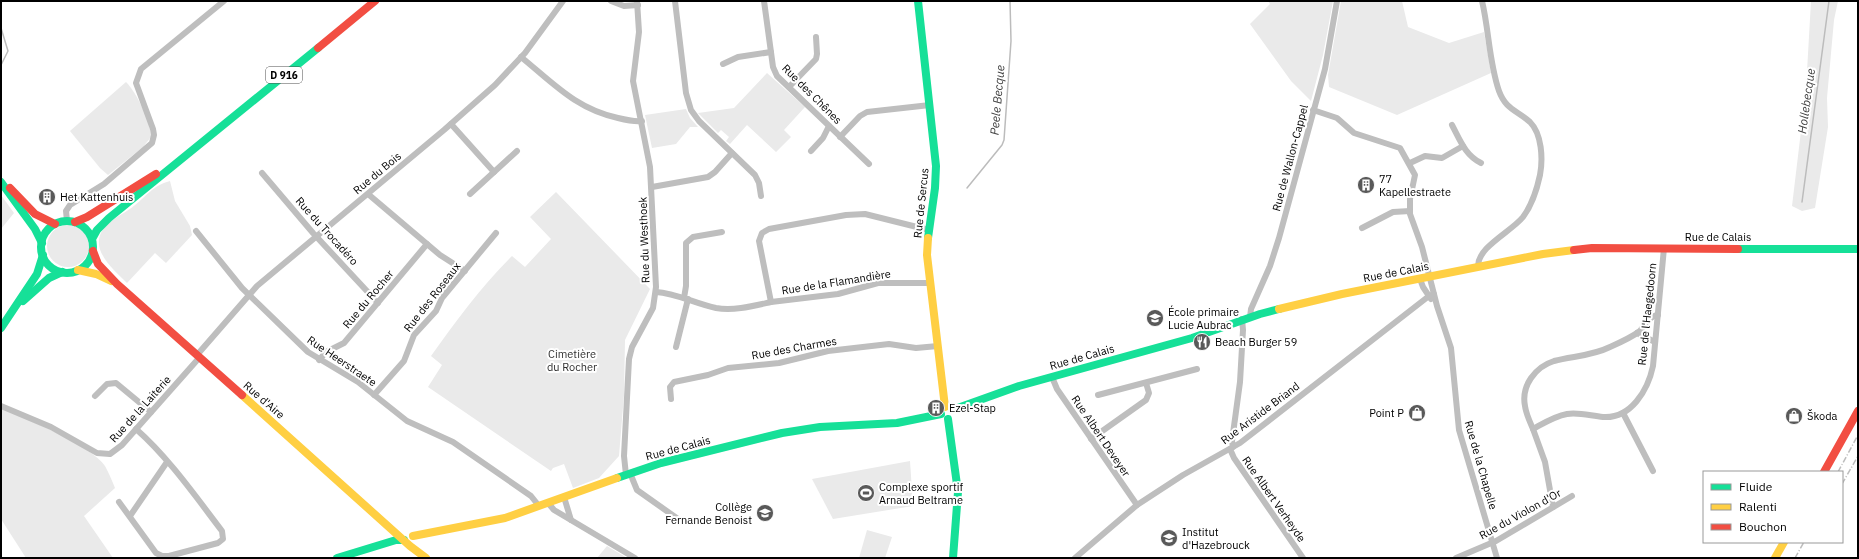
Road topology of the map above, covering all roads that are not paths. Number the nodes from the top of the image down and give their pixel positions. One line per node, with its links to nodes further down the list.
1 (224, 1): 39 (street)
2 (375, 1): 24 (street, D 916)
3 (563, 1): 13 (street, Rue du Bois)
4 (611, 1): 10 (street)
5 (676, 1): 27 (street)
6 (764, 1): 12 (street, Rue des Chênes)
7 (918, 1): 16 (street, Rue de Sercus)
8 (1337, 1): 17 (street, Rue de Wallon-Cappel)
9 (1482, 1): 55 (street)
10 (637, 3): 18 (street, Rue du Westhoek)
11 (816, 37): 15 (street)
12 (771, 52): 14 (street); 15 (street, Rue des Chênes)
13 (521, 57): 18 (street); 19 (street, Rue du Bois)
14 (723, 64)
15 (789, 87): 21 (street, Rue des Chênes)
16 (930, 105): 22 (street); 43 (street, Rue de Sercus)
17 (1313, 110): 28 (street, Rue de la Chapelle); 71 (street, Rue de Wallon-Cappel)
18 (642, 121): 34 (street, Rue du Westhoek)
19 (451, 124): 31 (street); 35 (street, Rue du Bois)
20 (1452, 125): 23 (street)
21 (829, 126): 22 (street, Rue des Chênes); 26 (street)
22 (840, 137): 30 (street, Rue des Chênes)
23 (1463, 146): 28 (street); 29 (street)
24 (192, 149): 40 (street, D 916); 48 (street, D 916)
25 (517, 151): 31 (street)
26 (811, 151)
27 (732, 153): 34 (street); 37 (street)
28 (1410, 163): 38 (street, Rue de la Chapelle)
29 (1482, 163)
30 (869, 164)
31 (494, 172): 36 (street)
32 (262, 173): 47 (street, Rue du Trocadéro)
33 (1, 182): 41 (street); 49 (street)
34 (652, 187): 63 (street, Rue du Westhoek)
35 (368, 194): 47 (street, Rue du Bois); 50 (street)
36 (470, 194)
37 (761, 196)
38 (1410, 210): 42 (street); 59 (street, Rue de la Chapelle)
39 (67, 221): 40 (street); 41 (street)
40 (76, 222): 48 (street)
41 (55, 224): 49 (street)
42 (1362, 228)
43 (929, 230): 61 (street, Rue de Sercus); 67 (street, Rue de la Flamandière)
44 (196, 231): 65 (street, Rue Heerstraete)
45 (722, 232): 66 (street)
46 (496, 233): 57 (street, Rue des Roseaux)
47 (317, 237): 65 (street, Rue du Bois); 68 (street, Rue du Trocadéro)
48 (92, 240): 53 (street)
49 (42, 243): 54 (street)
50 (427, 244): 57 (street); 68 (street, Rue du Rocher)
51 (1664, 248): 52 (street, Rue de Calais); 55 (street, Rue de Calais); 70 (street, Rue de l'Haegedoorn)
52 (1858, 248)
53 (93, 251): 56 (street); 62 (street, Rue d'Aire)
54 (43, 255): 58 (street); 69 (street)
55 (1478, 267): 59 (street, Rue de Calais)
56 (78, 270): 58 (street); 62 (street, Rue d'Aire)
57 (465, 271): 83 (street, Rue des Roseaux)
58 (62, 272): 69 (street)
59 (1430, 277): 60 (street, Rue de Calais); 64 (street, Rue de la Chapelle)
60 (1420, 279): 64 (street, Rue de la Chapelle); 71 (street, Rue de Calais)
61 (930, 282): 67 (street, Rue de la Flamandière); 76 (street, Rue de Sercus)
62 (117, 284): 78 (street, Rue d'Aire)
63 (656, 292): 66 (street); 100 (street, Rue du Westhoek)
64 (1432, 295): 96 (street, Rue Aristide Briand); 112 (street, Rue de la Chapelle)
65 (249, 296): 78 (street, Rue du Bois); 79 (street, Rue Heerstraete)
66 (686, 299): 67 (street); 77 (street)
67 (771, 302)
68 (378, 303): 79 (street, Rue du Rocher)
69 (13, 311): 73 (street)
70 (1658, 315): 74 (street); 75 (street, Rue de l'Haegedoorn)
71 (1250, 317): 72 (street, Rue de Calais)
72 (1242, 319): 81 (street, Rue de Calais); 96 (street)
73 (1, 328)
74 (1638, 333): 75 (street); 94 (street)
75 (1655, 342): 91 (street, Rue de l'Haegedoorn)
76 (938, 346): 86 (street, Rue des Charmes); 88 (street, Rue de Sercus)
77 (676, 347)
78 (198, 356): 90 (street, Rue de la Laiterie); 111 (street, Rue d'Aire)
79 (319, 360): 83 (street, Rue Heerstraete)
80 (1197, 369): 82 (street)
81 (1052, 377): 88 (street, Rue de Calais); 95 (street, Rue Albert Deveyer)
82 (1146, 383): 84 (street); 95 (street)
83 (374, 395): 106 (street, Rue Heerstraete)
84 (1098, 395)
85 (95, 396): 90 (street)
86 (671, 400)
87 (1, 406): 93 (street, Rue de la Laiterie)
88 (949, 408): 92 (street)
89 (1858, 411): 99 (street)
90 (151, 412): 93 (street, Rue de la Laiterie)
91 (1623, 412): 94 (street, Rue de l'Haegedoorn); 98 (street)
92 (944, 417): 100 (street, Rue de Calais); 117 (street)
93 (136, 429): 97 (street)
94 (1533, 429): 107 (street)
95 (1091, 439): 105 (street, Rue Albert Deveyer)
96 (1232, 448): 105 (street, Rue Aristide Briand); 119 (street, Rue Albert Verheyde)
97 (167, 462): 108 (street); 108 (street)
98 (1653, 471)
99 (1825, 471)
100 (628, 474): 102 (street, Rue de Calais); 109 (street, Rue du Westhoek)
101 (1572, 496): 107 (street, Rue du Violon d'Or)
102 (564, 497): 104 (street, Rue de Calais); 110 (street)
103 (119, 502): 108 (street)
104 (548, 503): 106 (street, Rue de Calais); 110 (street)
105 (1137, 505): 118 (street, Rue Aristide Briand)
106 (539, 506): 111 (street, Rue de Calais)
107 (1553, 507): 112 (street, Rue du Violon d'Or)
108 (130, 516)
109 (678, 519)
110 (572, 521): 116 (street)
111 (407, 539): 114 (street, Rue d'Aire); 115 (street)
112 (1493, 542): 120 (street, Rue du Violon d'Or); 121 (street, Rue de la Chapelle)
113 (1783, 543): 122 (street)
114 (424, 556)
115 (342, 557)
116 (635, 558)
117 (953, 558)
118 (1076, 558)
119 (1303, 558)
120 (1456, 558)
121 (1497, 558)
122 (1775, 558)

